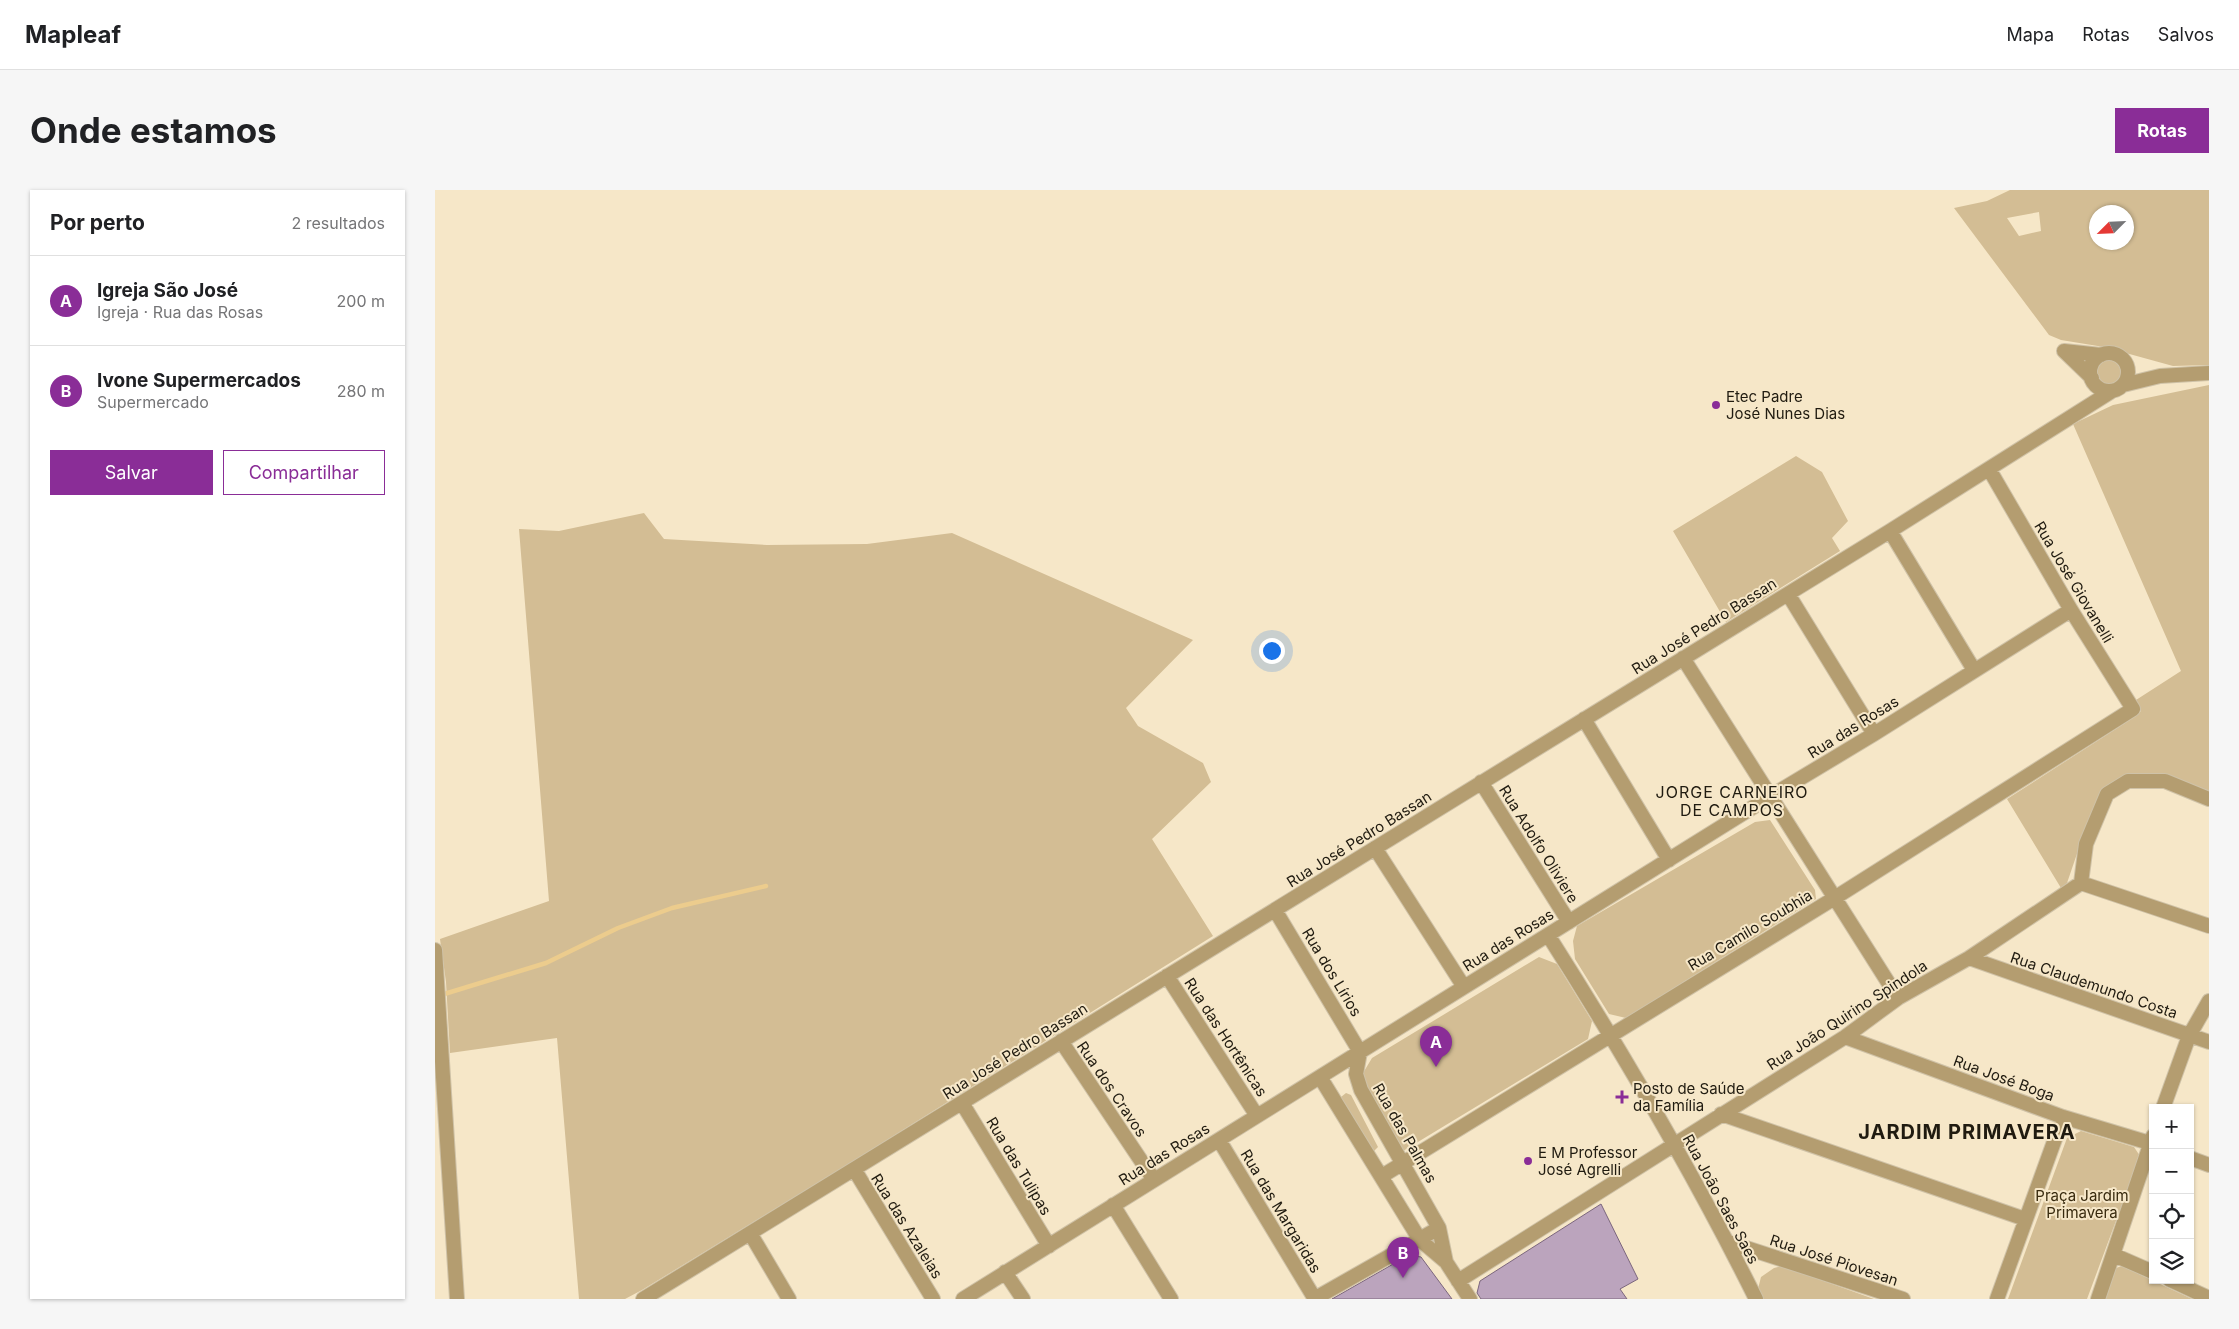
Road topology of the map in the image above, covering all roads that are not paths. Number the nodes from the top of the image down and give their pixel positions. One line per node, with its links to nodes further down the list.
1 (2101, 355): 2 (street); 5 (street); 5 (street)
2 (2127, 366): 4 (street); 6 (street)
3 (2209, 373): 4 (street)
4 (2160, 376): 6 (street)
5 (2092, 378): 6 (street)
6 (2112, 388): 7 (street, Rua José Pedro Bassan)
7 (1989, 469): 8 (street, Rua José Pedro Bassan); 10 (street, Rua José Giovanelli)
8 (1890, 531): 9 (street, Rua José Pedro Bassan); 12 (street)
9 (1787, 594): 11 (street, Rua José Pedro Bassan); 15 (street)
10 (2071, 610): 12 (street, Rua das Rosas); 13 (street, Rua José Giovanelli)
11 (1683, 658): 14 (street, Rua José Pedro Bassan); 17 (street)
12 (1974, 670): 15 (street, Rua das Rosas)
13 (2133, 709): 22 (street, Rua Camilo Soubhia)
14 (1584, 719): 16 (street, Rua José Pedro Bassan); 20 (street)
15 (1874, 734): 17 (street, Rua das Rosas)
16 (1481, 782): 19 (street, Rua José Pedro Bassan); 24 (street, Rua Adolfo Oliviere)
17 (1771, 796): 20 (street, Rua das Rosas); 22 (street)
18 (2209, 799): 21 (street)
19 (1375, 848): 23 (street, Rua José Pedro Bassan); 30 (street)
20 (1669, 860): 24 (street, Rua das Rosas)
21 (2081, 883): 25 (street); 28 (street, Rua João Quirino Spindola)
22 (1833, 899): 31 (street); 33 (street, Rua Camilo Soubhia)
23 (1275, 910): 29 (street, Rua José Pedro Bassan); 38 (street, Rua dos Lírios)
24 (1569, 922): 26 (street, Rua das Rosas)
25 (2209, 926)
26 (1548, 935): 30 (street, Rua das Rosas); 33 (street, Rua João Saes Saes)
27 (435, 950): 70 (street)
28 (1969, 958): 31 (street, Rua João Quirino Spindola); 34 (street, Rua Claudemundo Costa)
29 (1167, 976): 36 (street, Rua José Pedro Bassan); 43 (street, Rua das Hortênicas)
30 (1464, 987): 38 (street, Rua das Rosas)
31 (1898, 998): 35 (street, Rua João Quirino Spindola)
32 (2209, 1001): 34 (street)
33 (1611, 1035): 47 (street, Rua João Saes Saes); 50 (street, Rua Camilo Soubhia)
34 (2189, 1036): 37 (street, Rua Claudemundo Costa); 41 (street)
35 (1845, 1037): 42 (street, Rua João Quirino Spindola); 44 (street, Rua José Boga)
36 (1061, 1041): 40 (street, Rua José Pedro Bassan); 54 (street, Rua dos Cravos)
37 (2209, 1042)
38 (1360, 1052): 39 (street, Rua das Rosas); 50 (street, Rua das Palmas)
39 (1320, 1076): 43 (street, Rua das Rosas); 53 (street)
40 (962, 1103): 52 (street, Rua José Pedro Bassan); 61 (street, Rua das Tulipas)
41 (2164, 1104)
42 (1721, 1114): 47 (street, Rua João Quirino Spindola); 56 (street)
43 (1257, 1116): 45 (street, Rua das Rosas)
44 (2063, 1117): 46 (street, Rua José Boga); 56 (street)
45 (1219, 1140): 54 (street, Rua das Rosas); 76 (street, Rua das Margaridas)
46 (2149, 1140)
47 (1674, 1146): 60 (street, Rua João Saes Saes); 66 (street, Rua João Quirino Spindola)
48 (2149, 1149): 62 (street)
49 (2194, 1159): 51 (street)
50 (1403, 1162): 53 (street, Rua Camilo Soubhia); 57 (street, Rua das Palmas)
51 (2209, 1165)
52 (854, 1169): 58 (street, Rua José Pedro Bassan); 72 (street, Rua das Azaleias)
53 (1382, 1176): 59 (street)
54 (1154, 1180): 55 (street, Rua das Rosas)
55 (1113, 1205): 61 (street, Rua das Rosas); 75 (street)
56 (2025, 1219): 80 (street)
57 (1439, 1228): 59 (street); 63 (street, Rua das Palmas)
58 (750, 1233): 68 (street, Rua José Pedro Bassan); 71 (street)
59 (1420, 1240): 63 (street); 76 (street)
60 (1728, 1242): 78 (street, Rua João Saes Saes); 79 (street, Rua José Piovesan)
61 (1049, 1246): 65 (street, Rua das Rosas)
62 (2114, 1254): 64 (street); 81 (street)
63 (1446, 1262): 66 (street)
64 (2149, 1270)
65 (1005, 1272): 73 (street, Rua das Rosas); 74 (street)
66 (1459, 1281): 77 (street)
67 (2179, 1284): 69 (street)
68 (647, 1298)
69 (2209, 1298)
70 (457, 1299)
71 (789, 1299)
72 (933, 1299)
73 (963, 1299)
74 (1023, 1299)
75 (1171, 1299)
76 (1315, 1299)
77 (1470, 1299)
78 (1756, 1299)
79 (1903, 1299)
80 (1997, 1299)
81 (2098, 1299)

